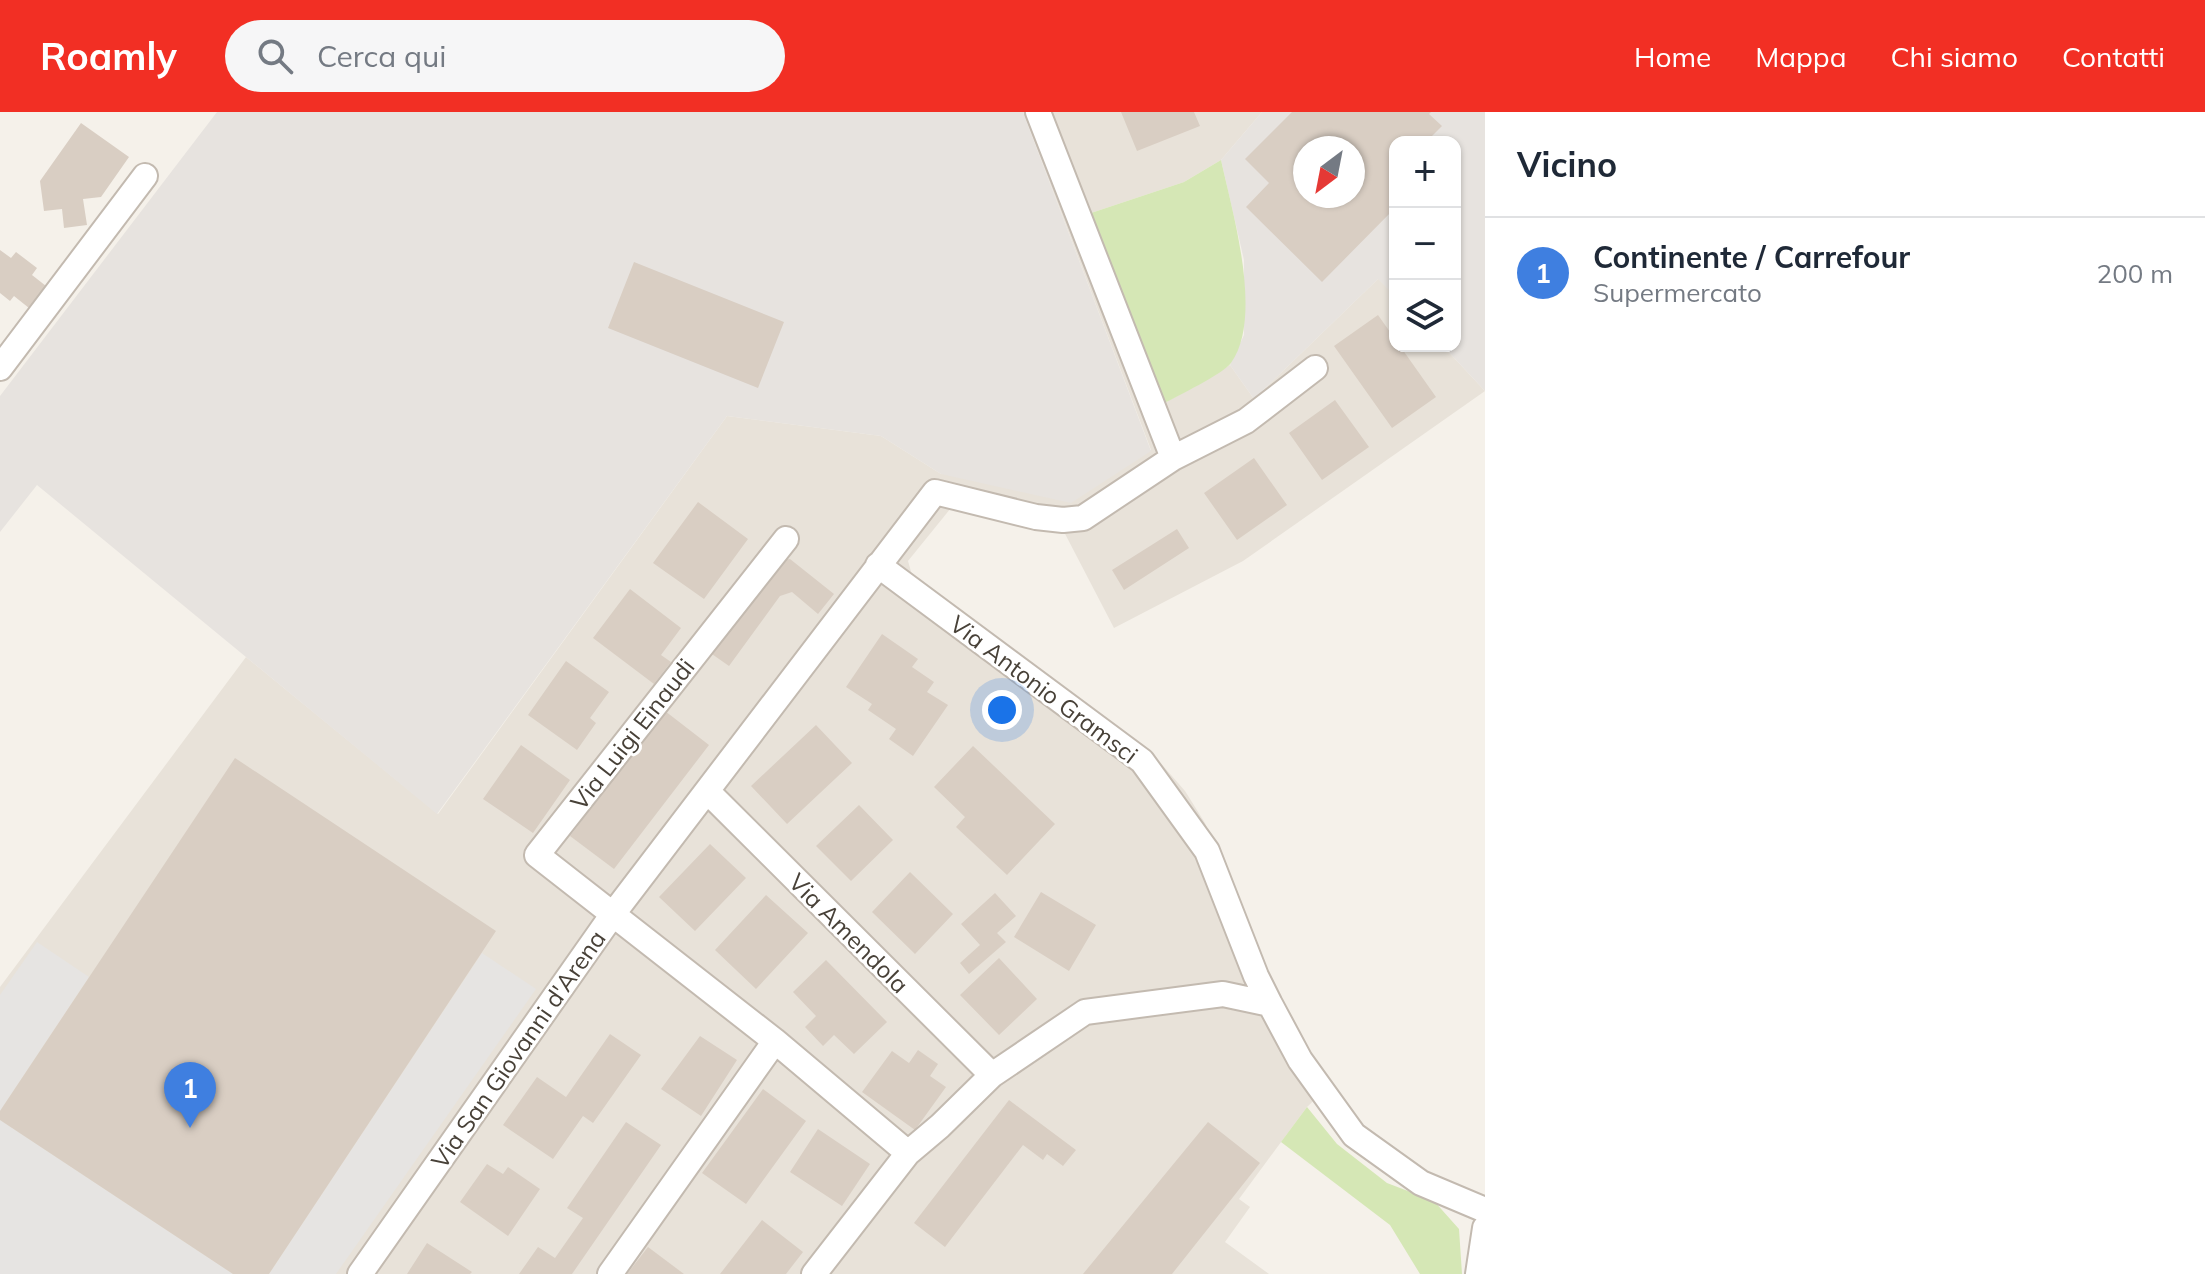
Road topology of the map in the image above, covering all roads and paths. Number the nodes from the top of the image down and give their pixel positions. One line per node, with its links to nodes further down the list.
1 (1038, 112): 5 (street)
2 (145, 176): 3 (street)
3 (0, 368)
4 (1315, 368): 5 (street)
5 (1173, 458): 7 (street)
6 (786, 539): 9 (street, Via Luigi Einaudi)
7 (878, 565): 8 (street); 10 (street, Via Antonio Gramsci)
8 (707, 791): 9 (street); 12 (street, Via Amendola)
9 (613, 914): 11 (street, Via San Giovanni d'Arena); 16 (street, Via San Giovanni d'Arena)
10 (1270, 1004): 12 (street); 14 (street)
11 (775, 1041): 13 (street, Via San Giovanni d'Arena); 17 (street)
12 (992, 1075): 13 (street)
13 (908, 1153): 18 (street)
14 (1485, 1210)
15 (1485, 1228): 19 (street)
16 (360, 1274)
17 (610, 1274)
18 (814, 1274)
19 (1478, 1274)

